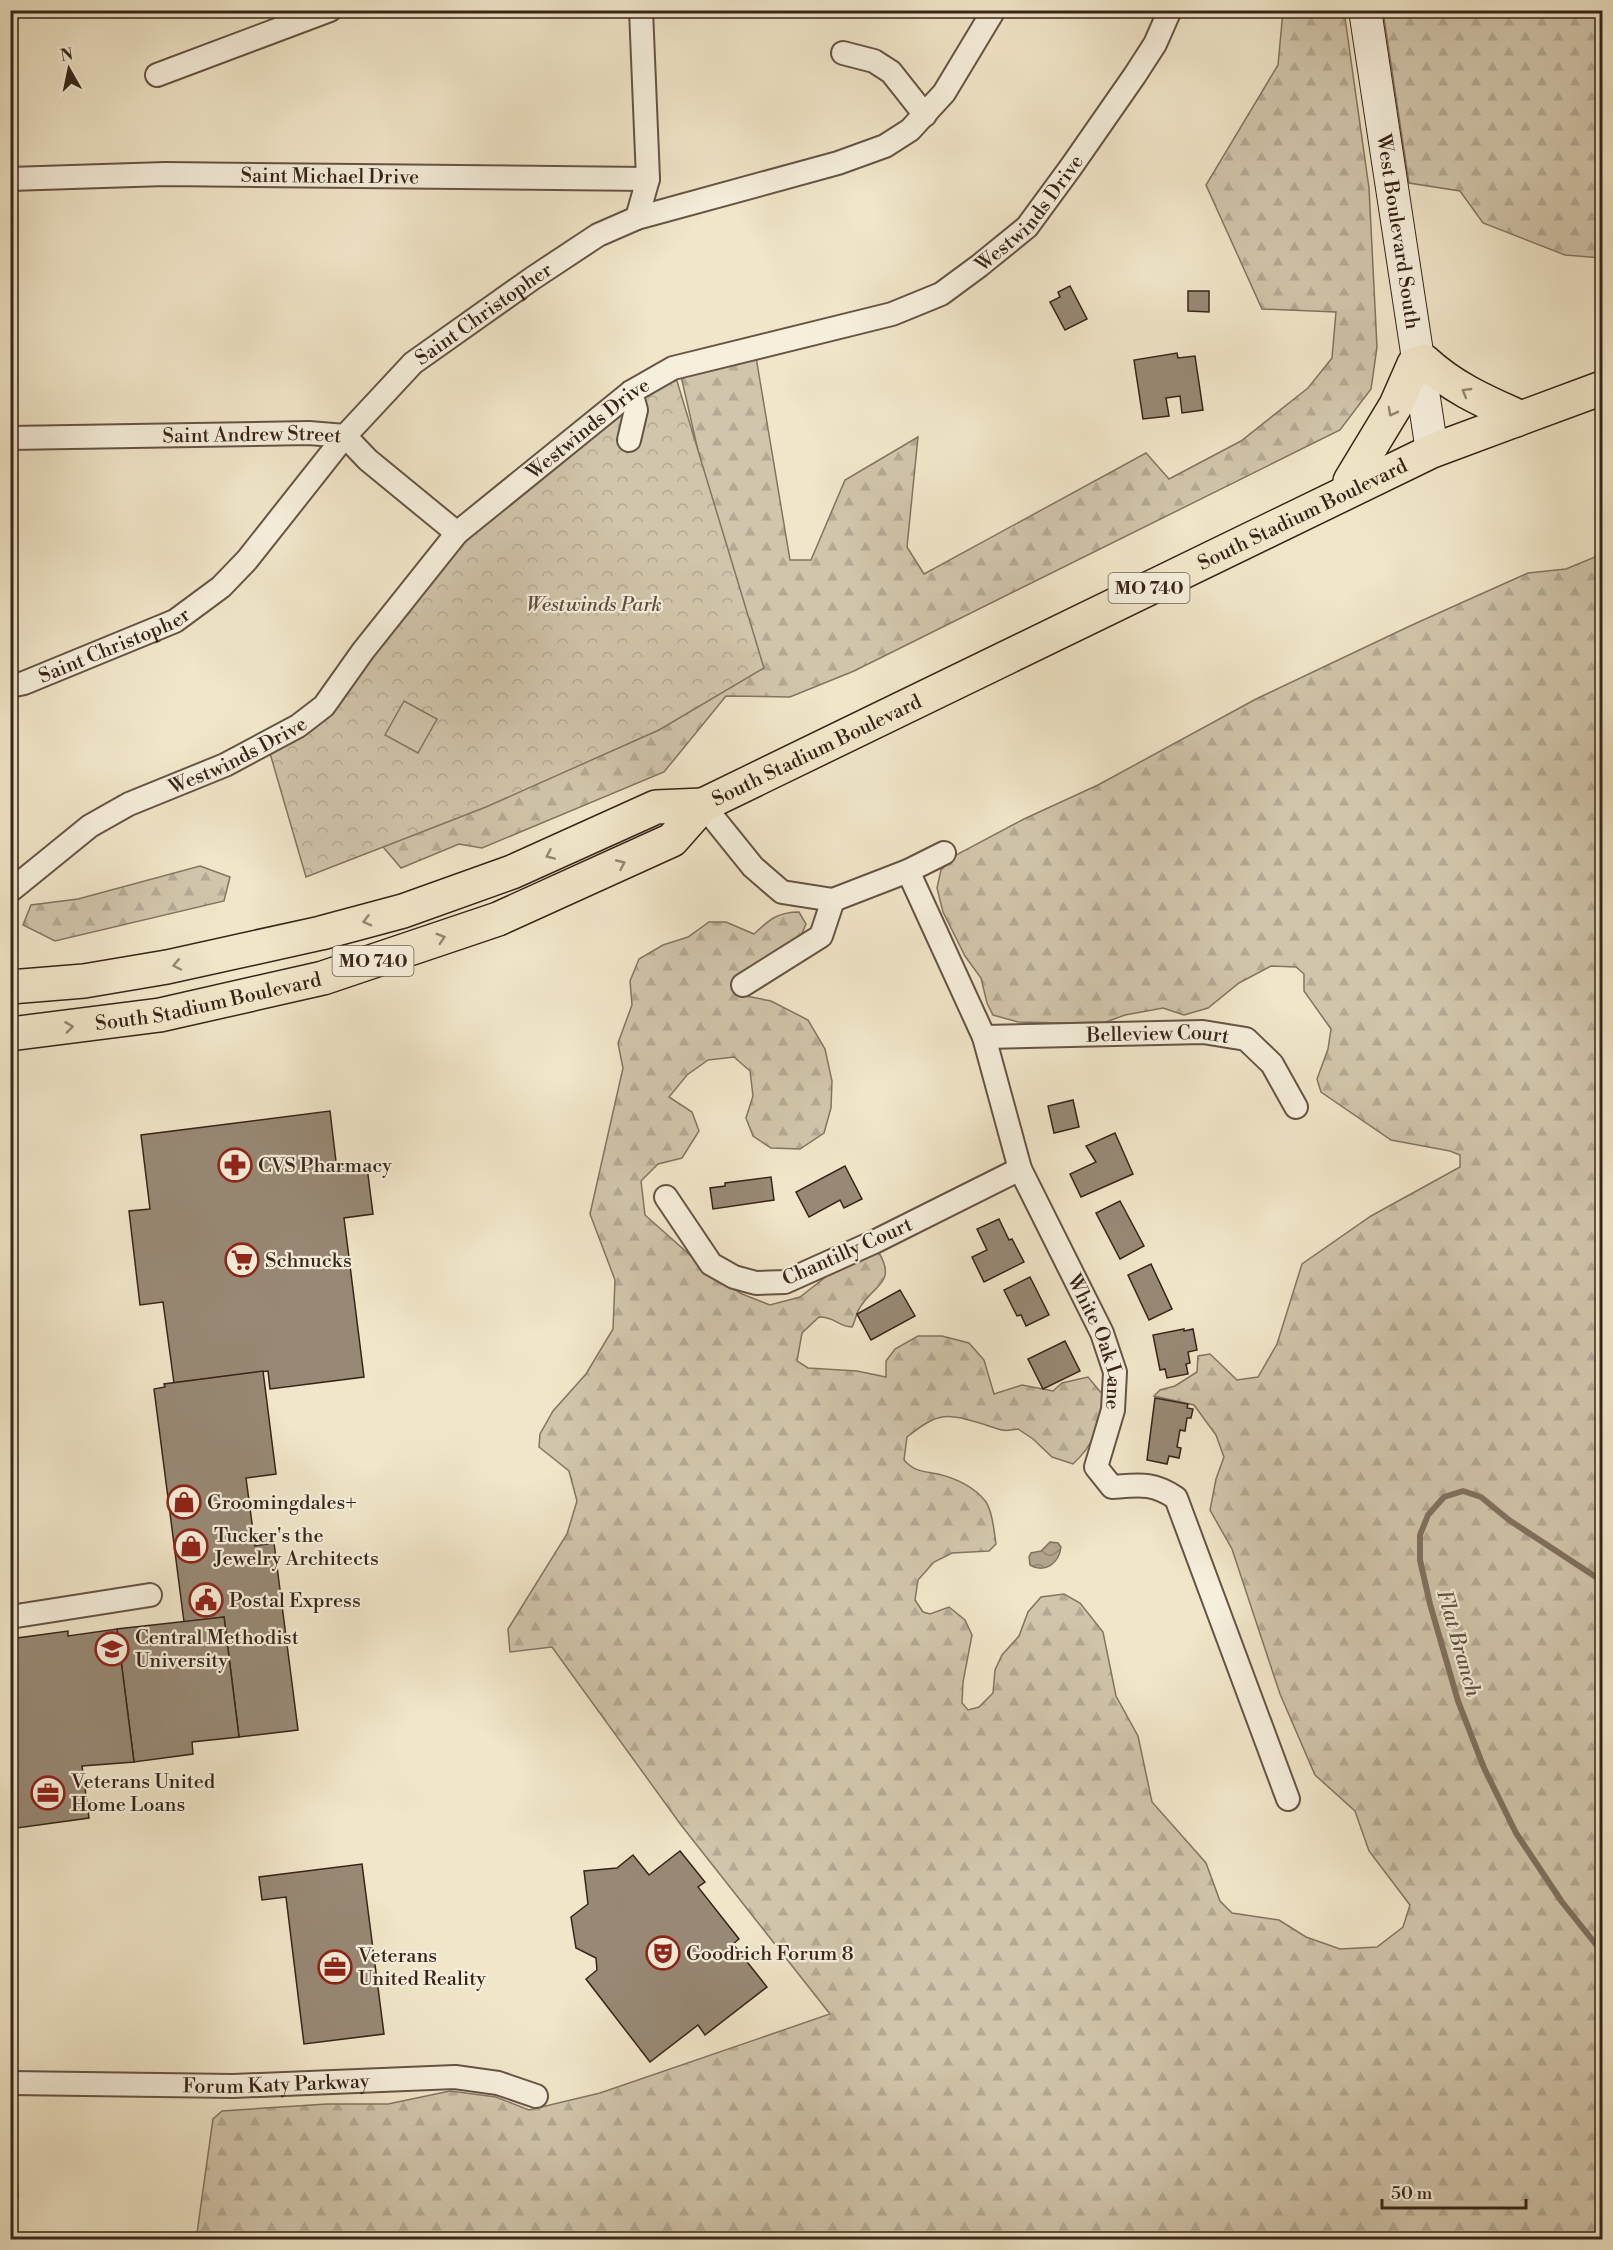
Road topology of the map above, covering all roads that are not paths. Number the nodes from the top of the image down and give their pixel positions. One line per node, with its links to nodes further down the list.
1 (330, 10): 7 (street)
2 (641, 10): 10 (street)
3 (994, 10): 8 (street, Saint Christopher)
4 (1170, 10): 14 (street, Westwinds Drive)
5 (1365, 10): 12 (main road, West Boulevard South)
6 (843, 54): 8 (street)
7 (157, 75)
8 (925, 115): 11 (street, Saint Christopher)
9 (10, 179): 10 (street, Saint Michael Drive)
10 (648, 179): 11 (street)
11 (637, 218): 16 (street, Saint Christopher)
12 (1418, 361): 15 (main road, one-way to 12); 19 (main road, West Boulevard South); 20 (main road, one-way to 20)
13 (1602, 388): 15 (main road, South Stadium Boulevard / MO 740)
14 (631, 392): 18 (street); 21 (street, Westwinds Drive)
15 (1516, 420): 19 (main road, South Stadium Boulevard / MO 740)
16 (345, 436): 17 (street, Saint Andrew Street); 21 (street, Saint Andrew Street); 22 (street, Saint Christopher)
17 (10, 438)
18 (629, 440)
19 (1432, 451): 20 (main road, South Stadium Boulevard / MO 740)
20 (1350, 490): 23 (main road, South Stadium Boulevard / MO 740)
21 (456, 533): 26 (street, Westwinds Drive)
22 (10, 686)
23 (703, 805): 27 (street); 29 (main road, MO 740, one-way to 29); 31 (main road, South Stadium Boulevard / MO 740, one-way to 23)
24 (944, 853): 25 (street)
25 (908, 871): 27 (street); 30 (street, White Oak Lane)
26 (10, 891)
27 (833, 900): 28 (street)
28 (743, 985)
29 (10, 987)
30 (984, 1037): 32 (street, Belleview Court); 33 (street, White Oak Lane)
31 (19, 1038)
32 (1296, 1107)
33 (1020, 1169): 34 (street, Chantilly Court); 37 (street, White Oak Lane)
34 (666, 1197)
35 (150, 1595): 36 (street)
36 (10, 1617)
37 (1288, 1799)
38 (10, 2083): 39 (street, Forum Katy Parkway)
39 (537, 2096)

